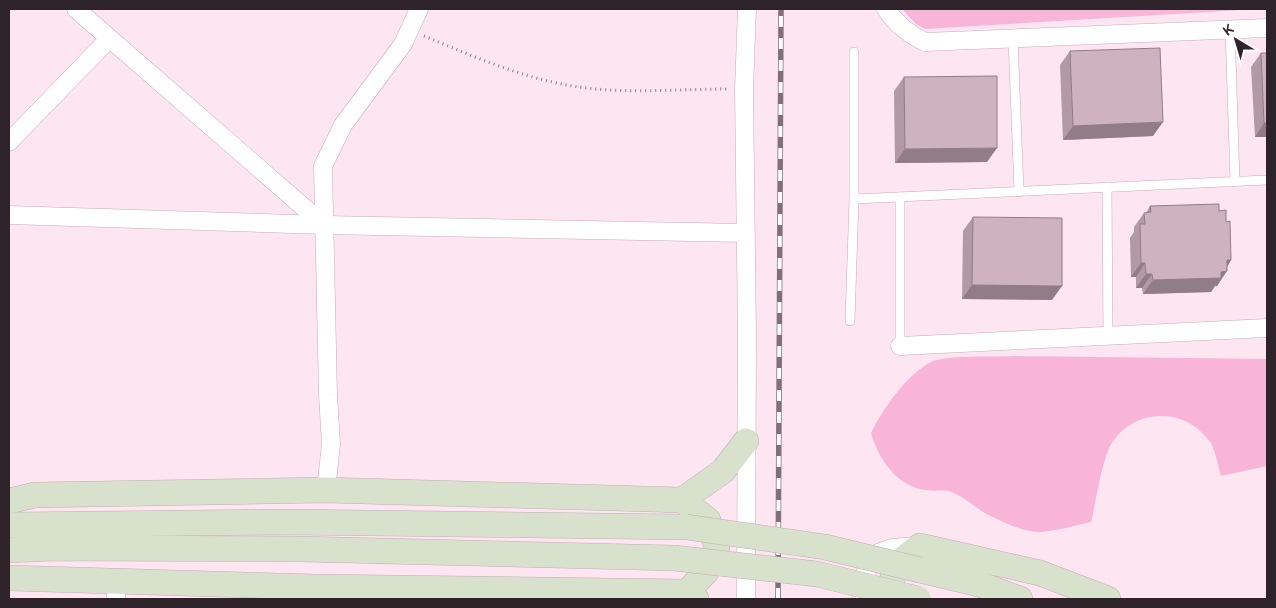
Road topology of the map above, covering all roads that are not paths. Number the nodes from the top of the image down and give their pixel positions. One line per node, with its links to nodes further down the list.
1 (76, 9): 8 (street)
2 (419, 9): 18 (street)
3 (747, 9): 19 (street)
4 (886, 9): 7 (street)
5 (1267, 28): 6 (street)
6 (1230, 30): 7 (street); 12 (lane)
7 (1013, 38): 14 (lane)
8 (109, 39): 10 (street); 18 (street)
9 (854, 52): 16 (lane)
10 (9, 142)
11 (1267, 180): 12 (lane)
12 (1235, 181): 13 (lane)
13 (1107, 187): 14 (lane); 22 (lane)
14 (1019, 192): 15 (lane)
15 (900, 197): 16 (lane); 23 (lane)
16 (854, 199): 20 (lane)
17 (9, 215): 18 (street)
18 (324, 225): 19 (street); 25 (street)
19 (746, 233): 24 (street)
20 (850, 321)
21 (1267, 328): 22 (street)
22 (1108, 336): 23 (street)
23 (900, 346)
24 (746, 441): 27 (street); 37 (street)
25 (326, 490): 26 (street); 27 (street)
26 (9, 500)
27 (682, 500): 36 (street)
28 (9, 525): 41 (street, bridge)
29 (920, 546): 38 (street); 39 (street); 42 (street)
30 (9, 550): 40 (street, bridge)
31 (9, 578): 32 (street)
32 (116, 590): 33 (street)
33 (193, 591): 34 (street)
34 (251, 592): 35 (street)
35 (640, 596): 36 (street)
36 (692, 596)
37 (746, 599)
38 (862, 599)
39 (889, 599)
40 (918, 599)
41 (1020, 599)
42 (1108, 599)

